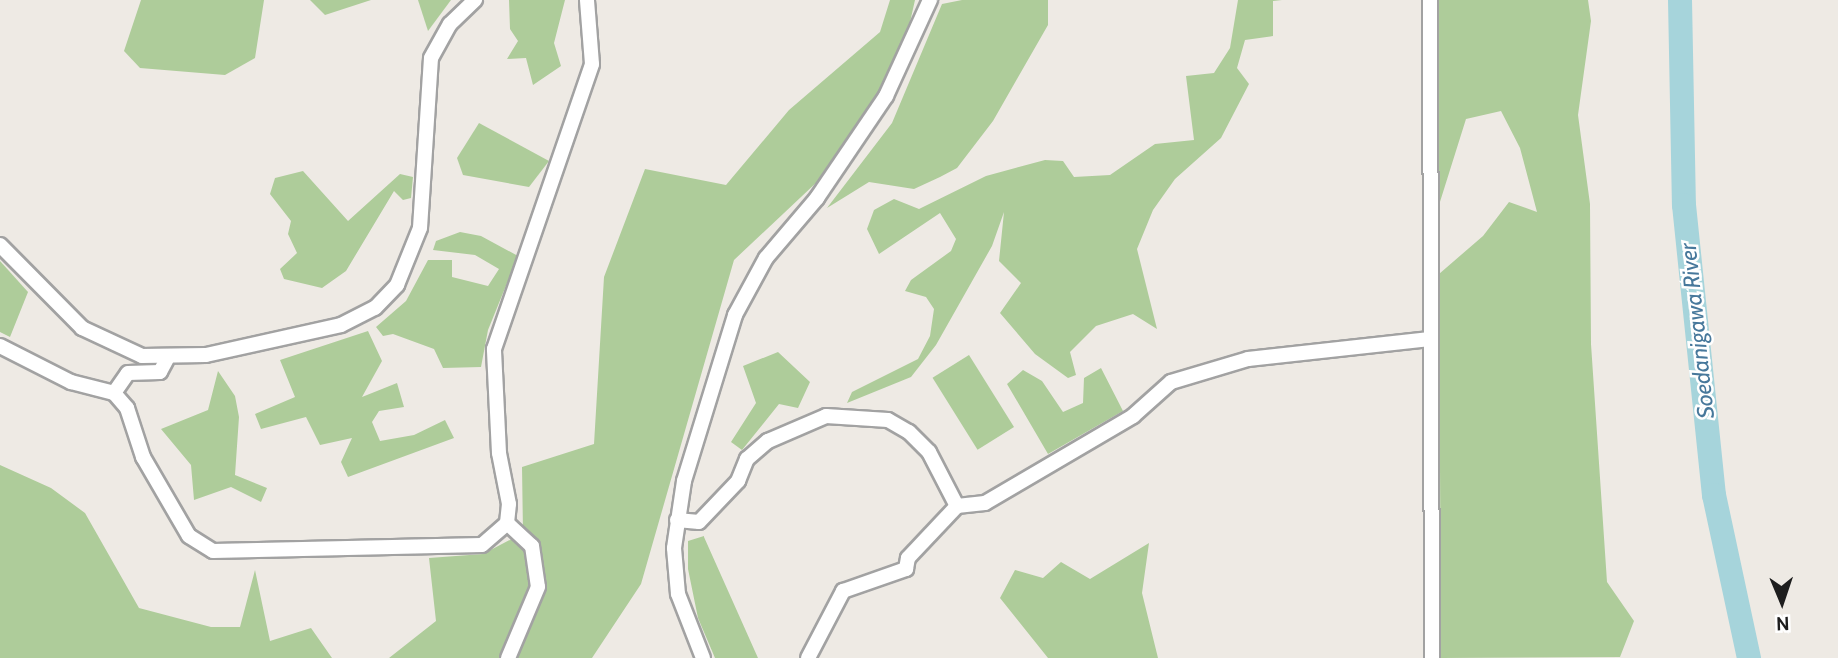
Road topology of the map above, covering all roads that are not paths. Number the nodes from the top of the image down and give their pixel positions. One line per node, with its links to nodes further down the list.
1 (475, 0): 8 (street)
2 (587, 0): 12 (street)
3 (930, 0): 11 (street)
4 (1430, 0): 6 (street)
5 (0, 245): 8 (street)
6 (1430, 339): 10 (street); 16 (street)
7 (0, 346): 9 (street)
8 (167, 359): 9 (street)
9 (114, 393): 12 (street)
10 (957, 506): 11 (street); 15 (street)
11 (677, 520): 14 (street)
12 (507, 523): 13 (street)
13 (508, 658)
14 (703, 658)
15 (808, 658)
16 (1432, 658)

